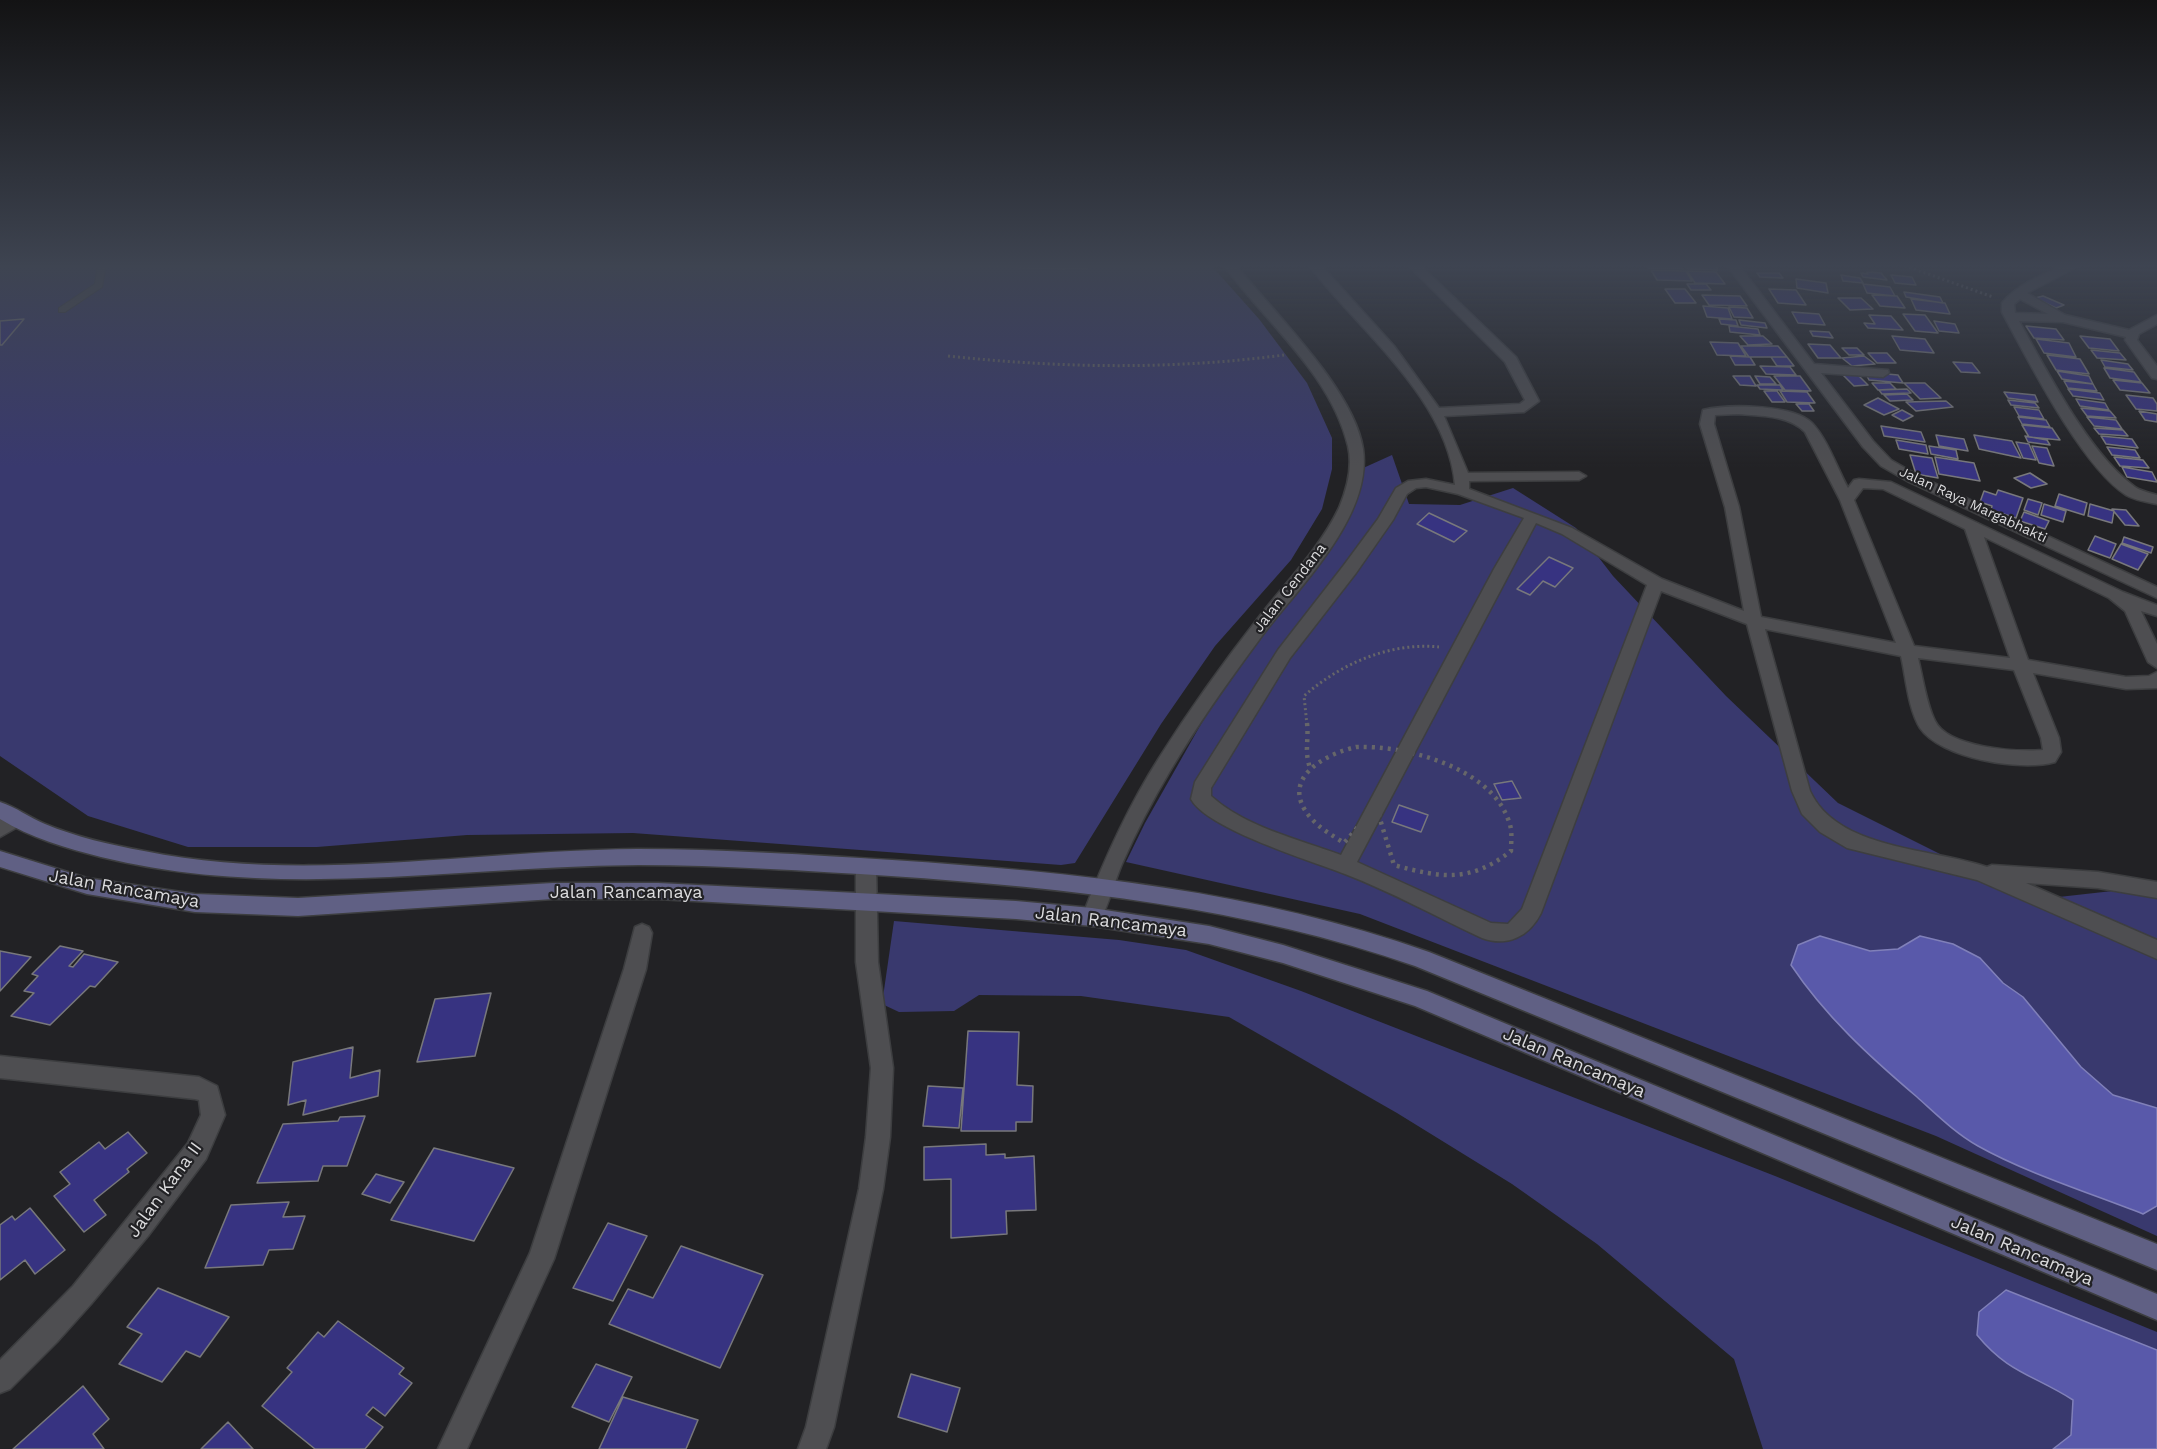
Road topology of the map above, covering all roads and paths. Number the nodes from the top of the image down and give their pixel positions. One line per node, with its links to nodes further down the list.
1 (1284, 332): 9 (street, Jalan Cendana)
2 (1375, 332): 14 (street)
3 (1482, 332): 14 (street)
4 (1783, 332): 11 (street, Jalan Raya Margabhakti)
5 (2018, 332): 18 (street)
6 (2118, 332): 8 (street)
7 (2137, 332): 8 (street)
8 (2132, 335): 13 (street)
9 (1300, 352): 10 (path); 39 (street, Jalan Cendana)
10 (948, 356)
11 (1811, 368): 12 (street); 22 (street, Jalan Raya Margabhakti)
12 (1883, 373)
13 (2157, 375)
14 (1438, 412): 16 (street)
15 (1580, 476): 16 (street)
16 (1462, 484): 19 (street); 36 (street)
17 (1846, 500): 20 (street); 25 (street); 27 (street)
18 (2157, 500)
19 (1533, 516): 21 (street); 26 (street)
20 (1972, 526): 23 (street); 29 (street)
21 (1656, 583): 25 (street); 36 (street)
22 (2157, 593)
23 (2115, 594): 24 (street); 28 (street)
24 (2157, 611)
25 (1754, 621): 27 (street); 38 (street)
26 (1460, 650): 31 (street); 32 (path)
27 (1908, 651): 29 (street); 29 (street)
28 (2157, 662)
29 (2021, 665): 30 (street)
30 (2157, 678)
31 (1406, 749): 32 (path); 33 (street); 33 (path)
32 (1310, 768): 33 (path)
33 (1376, 806): 36 (street)
34 (5, 819): 37 (street, Jalan Rancamaya)
35 (0, 859): 41 (street, Jalan Rancamaya)
36 (1345, 866)
37 (866, 867): 39 (street, Jalan Rancamaya); 41 (street)
38 (1981, 873): 40 (street); 44 (street)
39 (1102, 887): 42 (street, Jalan Cendana); 46 (street, Jalan Rancamaya)
40 (2157, 890)
41 (865, 900): 42 (street, Jalan Rancamaya); 50 (street)
42 (1092, 916): 47 (street, Jalan Rancamaya)
43 (642, 933): 49 (street)
44 (2157, 950)
45 (0, 1067): 48 (street, Jalan Kana II)
46 (2157, 1257)
47 (2157, 1307)
48 (0, 1379)
49 (452, 1449)
50 (812, 1449)

